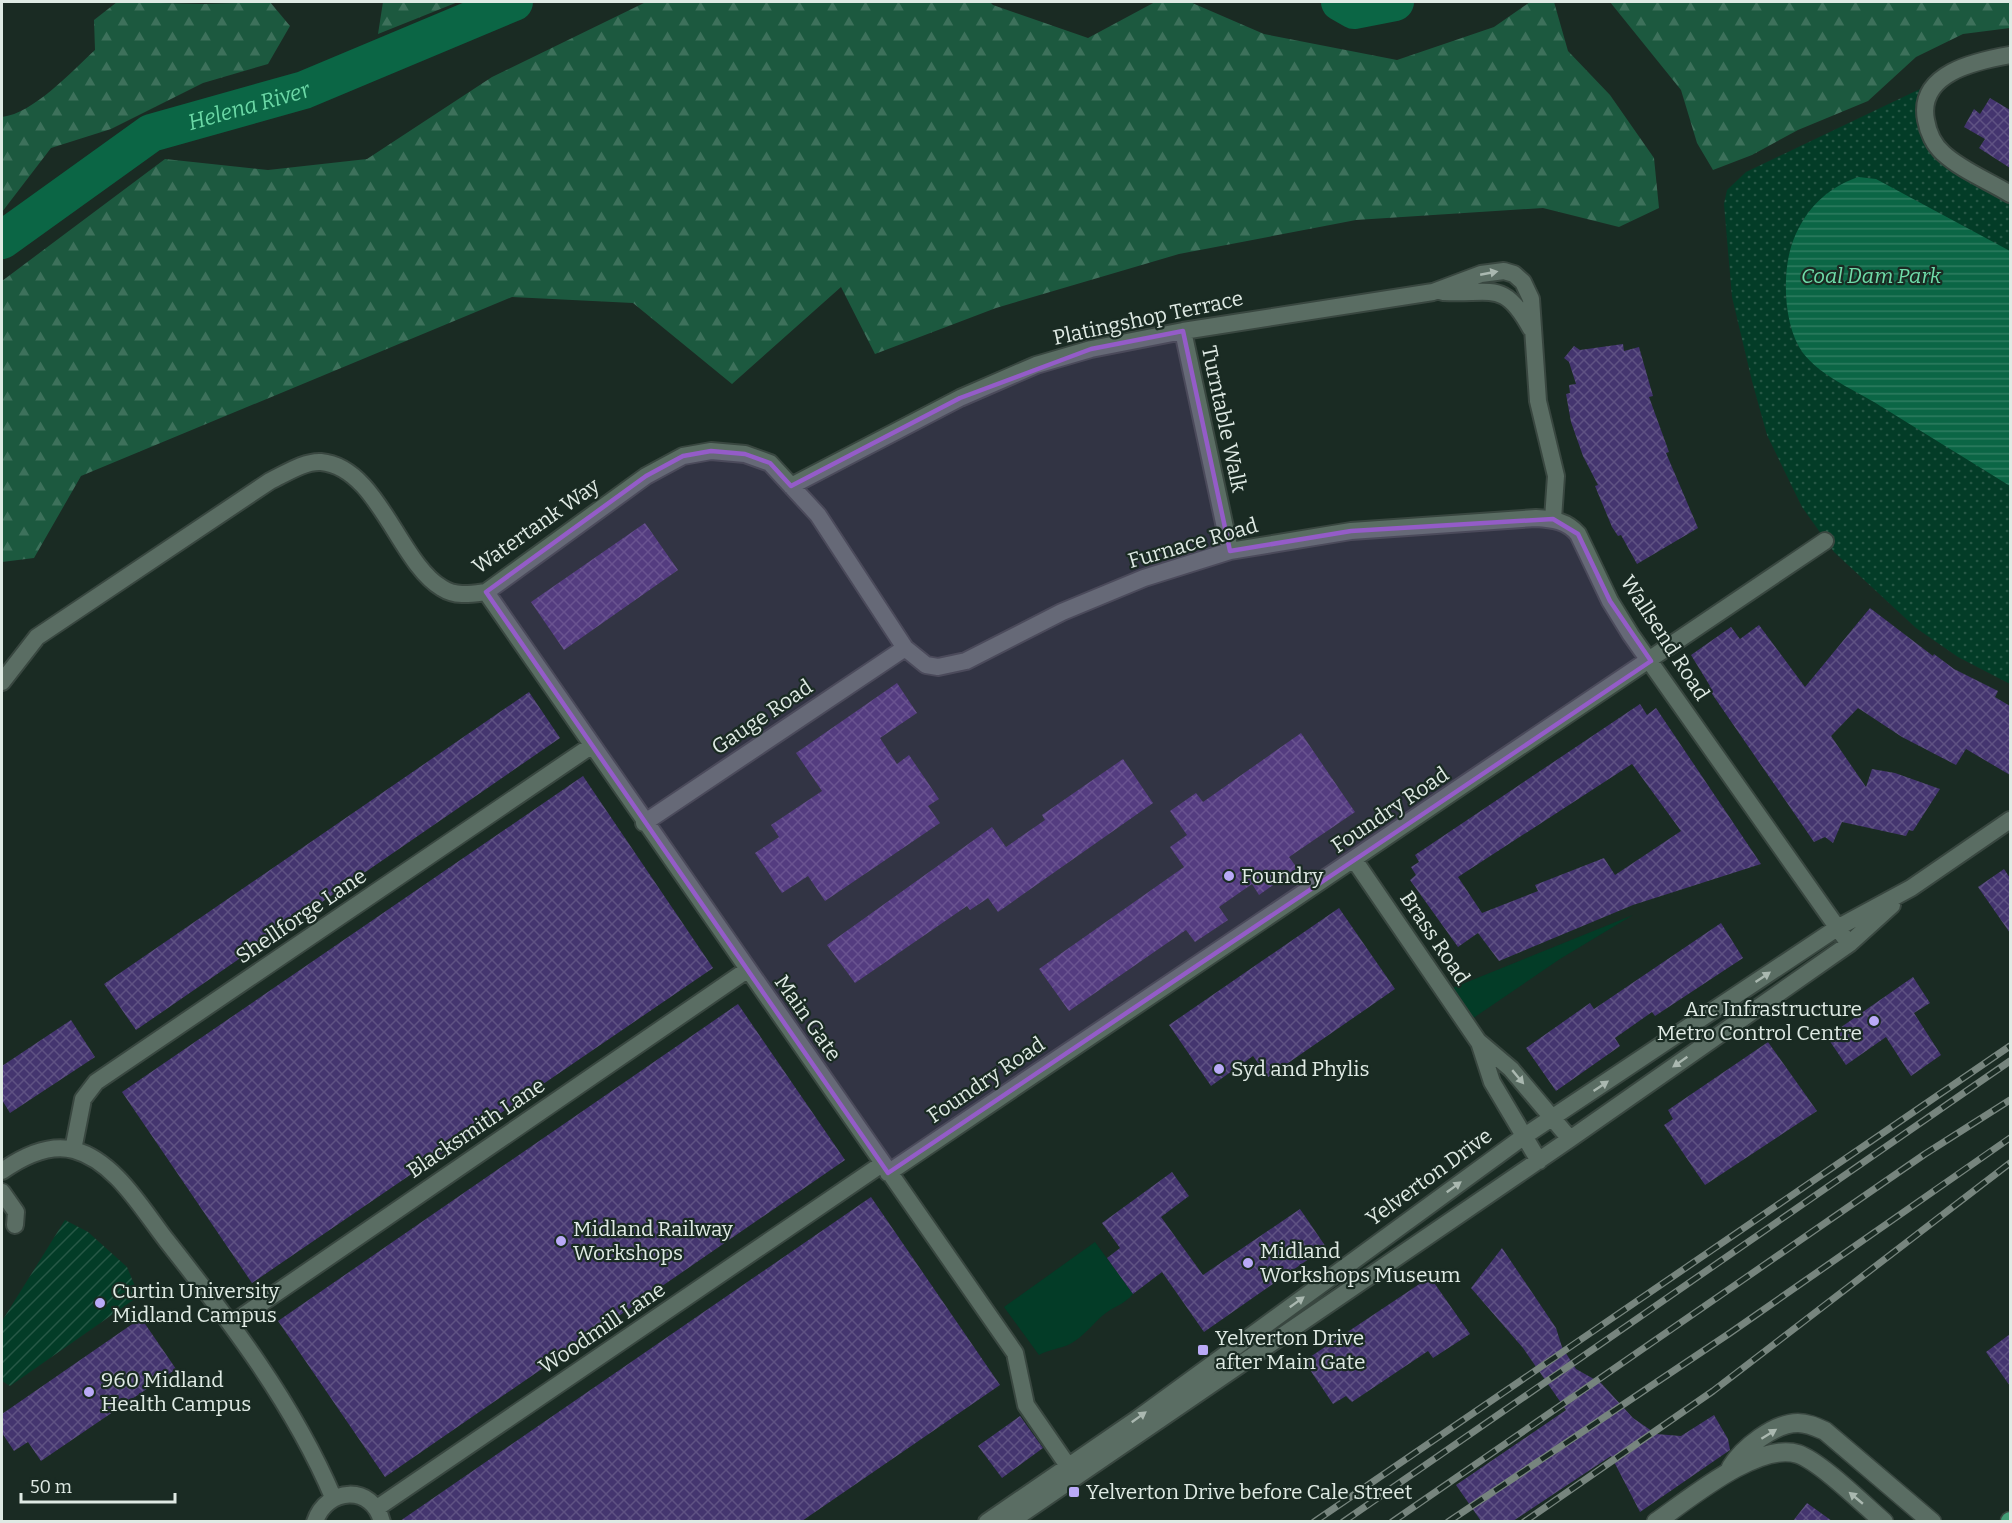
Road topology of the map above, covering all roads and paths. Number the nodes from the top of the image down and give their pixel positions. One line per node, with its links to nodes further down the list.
1 (2010, 55): 2 (street)
2 (2010, 194)
3 (1433, 292): 4 (street); 4 (street, one-way to 4); 5 (street, Platingshop Terrace)
4 (1531, 330): 7 (street)
5 (1183, 331): 6 (street, Platingshop Terrace); 9 (street, Turntable Walk)
6 (791, 486): 10 (street, Watertank Way); 11 (street, Watertank Way)
7 (1552, 519): 9 (street, Furnace Road); 12 (street, Wallsend Road)
8 (1825, 541): 12 (street, Foundry Road)
9 (1230, 551): 11 (street, Furnace Road)
10 (486, 592): 13 (street, Watertank Way); 14 (street, Main Gate)
11 (905, 648): 16 (street, Gauge Road)
12 (1651, 661): 17 (street, Foundry Road); 19 (street, Wallsend Road)
13 (2, 682)
14 (591, 746): 16 (street, Main Gate); 26 (street, Shellforge Lane)
15 (2010, 820): 18 (street, Yelverton Drive)
16 (644, 823): 21 (street, Main Gate)
17 (1355, 861): 22 (street, Brass Road); 28 (street, Foundry Road)
18 (1911, 888): 19 (street, Yelverton Drive); 20 (street, Yelverton Drive)
19 (1837, 928): 20 (street, Wallsend Road); 23 (street, Yelverton Drive, one-way to 19)
20 (1849, 944): 25 (street, Yelverton Drive, one-way to 25)
21 (747, 970): 28 (street, Main Gate); 32 (street, Blacksmith Lane)
22 (1478, 1041): 23 (street, Brass Road, one-way to 23); 24 (street, Brass Road)
23 (1552, 1118): 24 (street, Yelverton Drive); 25 (street, Brass Road)
24 (1523, 1137): 27 (street, Brass Road); 33 (street, Yelverton Drive, one-way to 24)
25 (1570, 1139): 27 (street, Yelverton Drive)
26 (73, 1150): 29 (street); 32 (street)
27 (1539, 1161): 33 (street, Yelverton Drive)
28 (885, 1169): 33 (street, Main Gate); 36 (street, Woodmill Lane)
29 (2, 1171)
30 (2, 1192): 31 (street)
31 (15, 1226)
32 (231, 1324): 35 (street)
33 (1072, 1472): 38 (street, Yelverton Drive); 39 (street, Yelverton Drive)
34 (1727, 1474): 40 (street); 41 (street, one-way to 34); 42 (street, one-way to 42)
35 (333, 1497): 36 (street); 37 (street)
36 (380, 1515)
37 (315, 1521)
38 (987, 1521)
39 (1010, 1521)
40 (1656, 1521)
41 (1884, 1521)
42 (1932, 1521)

